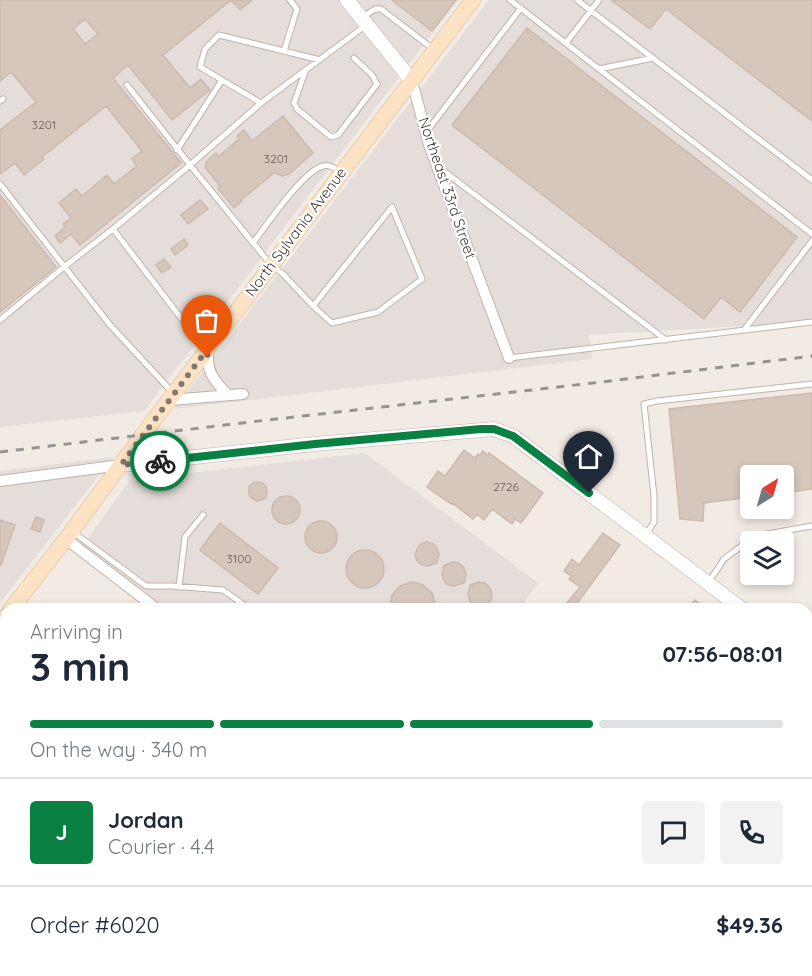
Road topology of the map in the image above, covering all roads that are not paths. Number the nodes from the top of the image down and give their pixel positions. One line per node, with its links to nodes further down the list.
1 (291, 0): 11 (lane)
2 (347, 0): 9 (street, Northeast 33rd Street)
3 (473, 0): 12 (main road, North Sylvania Avenue)
4 (510, 0): 7 (lane)
5 (577, 0): 8 (lane)
6 (599, 0): 8 (lane)
7 (521, 8): 10 (lane); 22 (lane)
8 (591, 11): 10 (lane); 14 (lane)
9 (364, 22): 12 (lane); 15 (lane); 19 (street, Northeast 33rd Street)
10 (566, 43): 16 (lane)
11 (284, 51): 15 (lane); 18 (lane)
12 (435, 51): 19 (main road, North Sylvania Avenue)
13 (354, 58): 17 (lane)
14 (653, 58): 16 (lane); 27 (lane)
15 (320, 60): 17 (lane)
16 (599, 69): 30 (lane)
17 (306, 70): 21 (lane)
18 (222, 80): 21 (lane); 23 (lane)
19 (412, 81): 22 (street, Northeast 33rd Street); 26 (main road, North Sylvania Avenue)
20 (128, 85): 23 (lane)
21 (261, 103): 24 (lane)
22 (426, 132): 25 (street, Northeast 33rd Street)
23 (177, 150): 24 (lane)
24 (190, 165): 29 (lane); 32 (lane)
25 (437, 166): 40 (lane); 42 (street, Northeast 33rd Street)
26 (341, 173): 32 (lane); 33 (main road, North Sylvania Avenue)
27 (812, 180)
28 (0, 184): 34 (lane)
29 (113, 230): 34 (lane); 37 (lane)
30 (812, 234)
31 (812, 241): 39 (lane)
32 (254, 243): 33 (lane)
33 (272, 265): 35 (lane); 41 (main road, North Sylvania Avenue)
34 (64, 267): 36 (lane); 46 (lane)
35 (313, 306): 35 (lane)
36 (0, 320)
37 (184, 322)
38 (812, 322): 39 (lane)
39 (744, 331): 40 (lane)
40 (666, 340): 42 (lane)
41 (209, 347): 45 (street); 46 (main road, North Sylvania Avenue)
42 (509, 358)
43 (812, 384): 52 (lane)
44 (243, 394): 45 (street)
45 (228, 395): 46 (street)
46 (172, 397): 47 (main road, North Sylvania Avenue)
47 (121, 465): 48 (street); 51 (main road, North Sylvania Avenue); 52 (street)
48 (0, 481)
49 (203, 515): 54 (lane)
50 (812, 526): 53 (lane)
51 (69, 535): 54 (lane); 55 (main road, North Sylvania Avenue); 56 (street)
52 (646, 536): 53 (street)
53 (708, 583): 58 (street)
54 (179, 587): 57 (lane)
55 (16, 603)
56 (151, 603)
57 (241, 603)
58 (734, 603)

